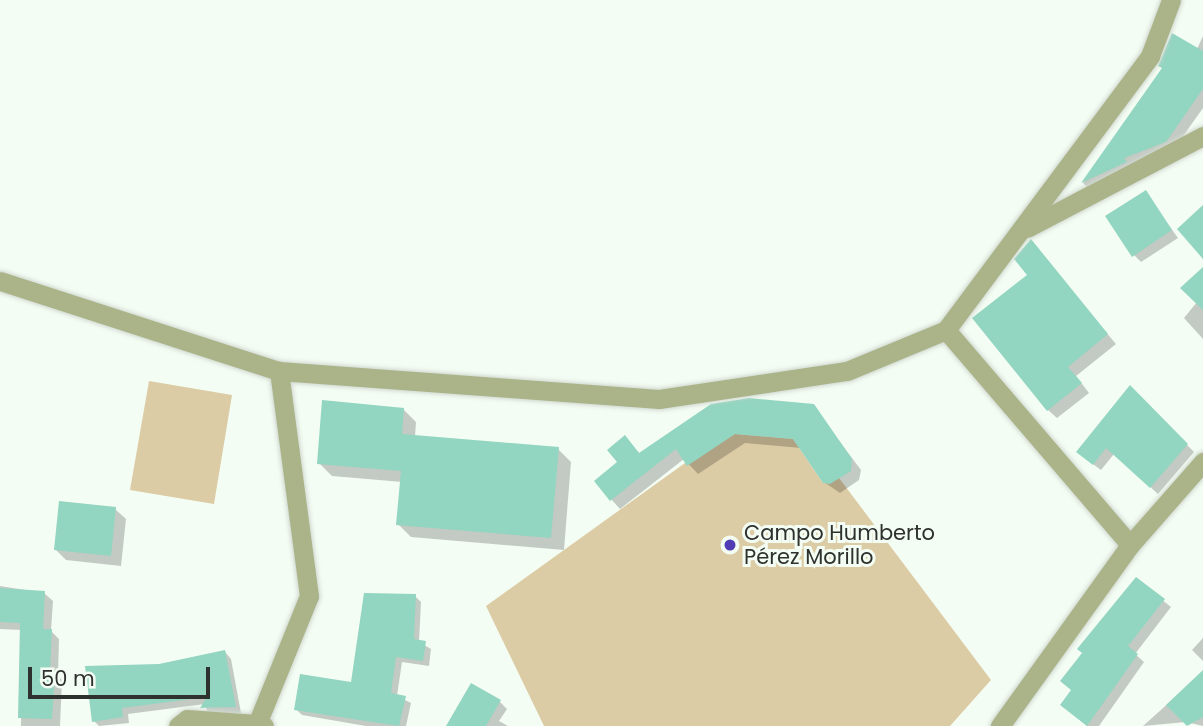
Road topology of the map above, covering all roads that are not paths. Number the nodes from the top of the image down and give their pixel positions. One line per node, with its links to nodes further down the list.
1 (1171, 0): 3 (street)
2 (1203, 136): 3 (street)
3 (1023, 230): 5 (street)
4 (0, 281): 6 (street)
5 (946, 330): 6 (street); 8 (street)
6 (279, 371): 9 (street)
7 (1203, 462): 8 (street)
8 (1130, 544): 11 (street)
9 (260, 725): 10 (street)
10 (178, 726)
11 (1000, 726)

